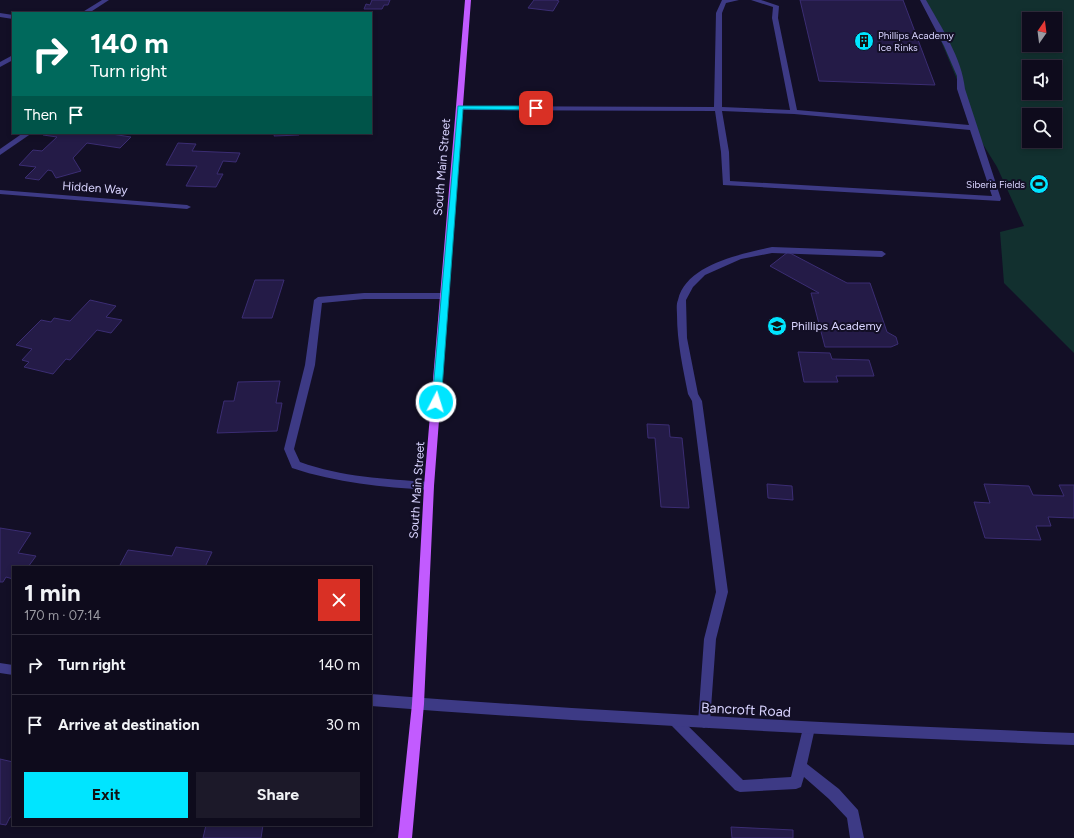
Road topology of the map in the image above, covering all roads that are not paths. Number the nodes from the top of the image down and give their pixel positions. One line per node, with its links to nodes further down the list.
1 (106, 0): 7 (street)
2 (468, 0): 12 (main road, South Main Street)
3 (736, 0): 13 (street)
4 (754, 0): 6 (street)
5 (923, 0): 15 (street)
6 (776, 3): 14 (street)
7 (86, 12)
8 (0, 15): 9 (street)
9 (12, 17)
10 (12, 58): 11 (street)
11 (0, 65)
12 (460, 108): 13 (street); 21 (main road, South Main Street)
13 (718, 109): 14 (street); 15 (street)
14 (794, 112): 15 (street)
15 (973, 128)
16 (27, 134): 17 (street)
17 (0, 153)
18 (0, 192): 19 (street, Hidden Way)
19 (187, 207)
20 (882, 254): 28 (street)
21 (445, 296): 22 (main road, South Main Street); 22 (street)
22 (429, 486): 26 (main road, South Main Street)
23 (0, 668): 24 (street)
24 (12, 670)
25 (372, 700): 26 (street, Bancroft Road)
26 (418, 704): 27 (street, Bancroft Road); 32 (main road, South Main Street)
27 (675, 721): 28 (street, Bancroft Road); 31 (street)
28 (704, 722): 29 (street, Bancroft Road)
29 (809, 728): 30 (street, Bancroft Road); 31 (street)
30 (1074, 740)
31 (800, 766): 33 (street)
32 (405, 838)
33 (857, 838)

